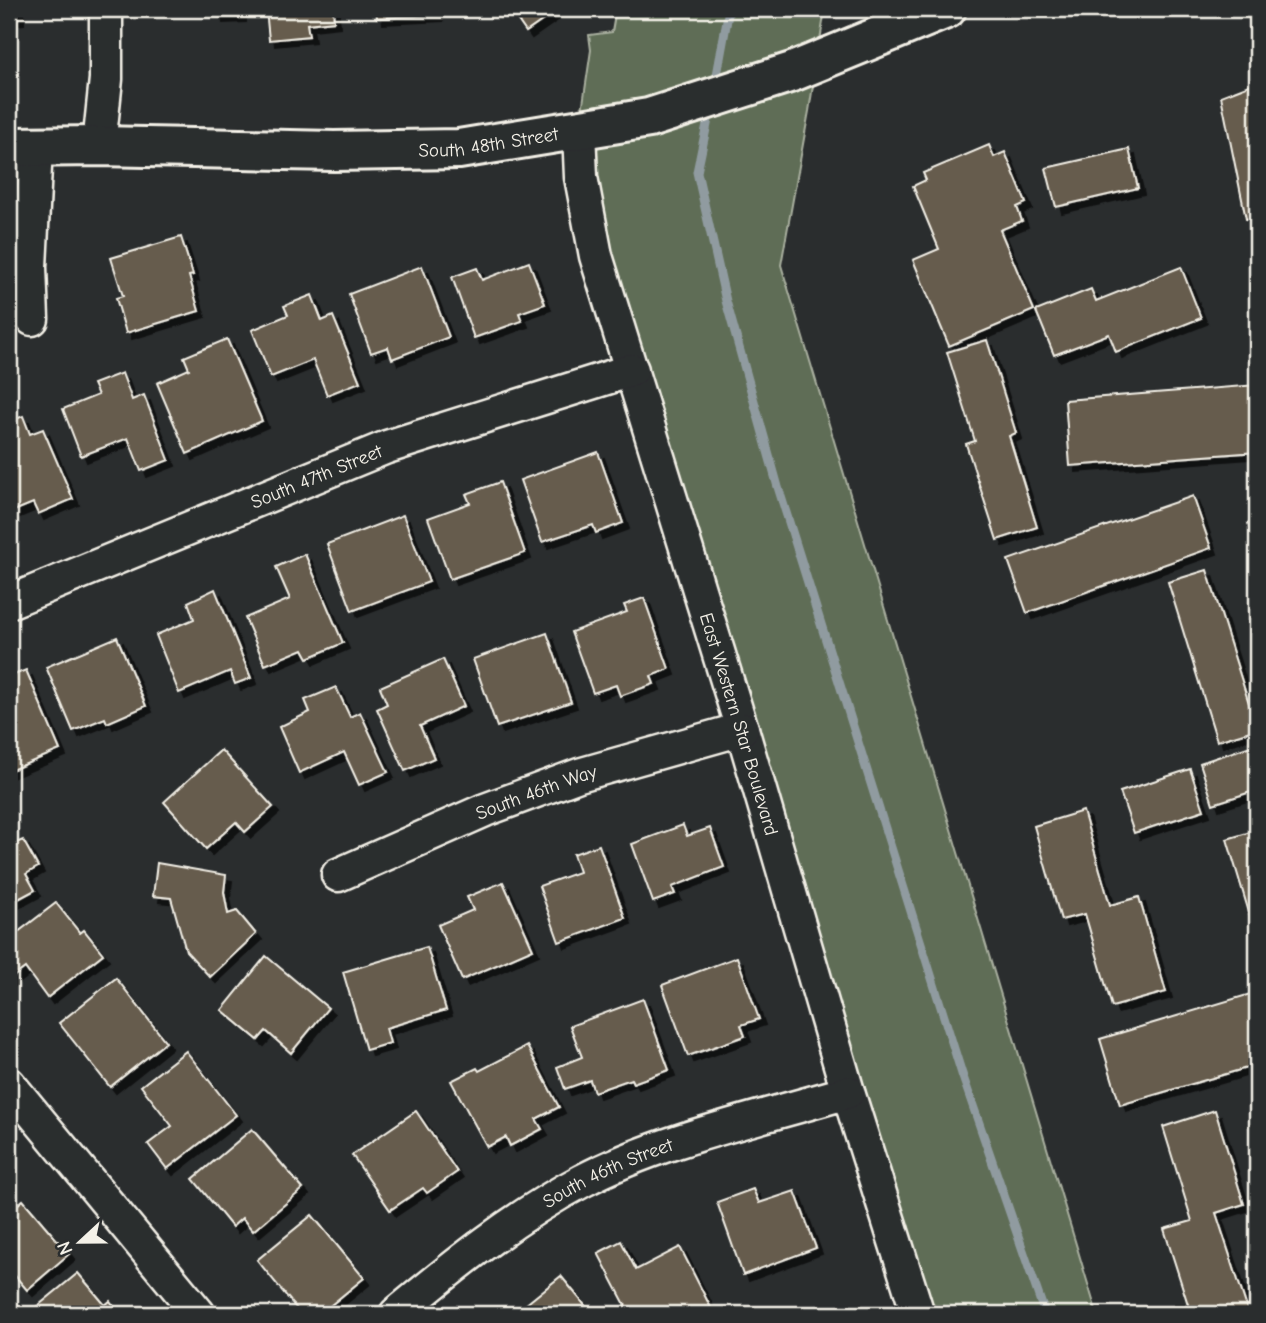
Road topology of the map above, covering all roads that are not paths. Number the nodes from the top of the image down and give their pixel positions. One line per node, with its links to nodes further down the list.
1 (106, 9): 4 (street)
2 (946, 9): 3 (main road, South 48th Street)
3 (579, 131): 4 (main road, South 48th Street); 7 (street, East Western Star Boulevard)
4 (99, 146): 5 (main road, South 48th Street)
5 (22, 147): 6 (street)
6 (33, 319)
7 (632, 370): 8 (street, South 47th Street); 9 (street, East Western Star Boulevard)
8 (9, 602)
9 (742, 729): 10 (street, South 46th Way); 12 (street, East Western Star Boulevard)
10 (338, 875)
11 (9, 1084): 13 (street)
12 (848, 1092): 14 (street, South 46th Street); 15 (street, East Western Star Boulevard)
13 (199, 1314)
14 (396, 1314)
15 (918, 1314)

